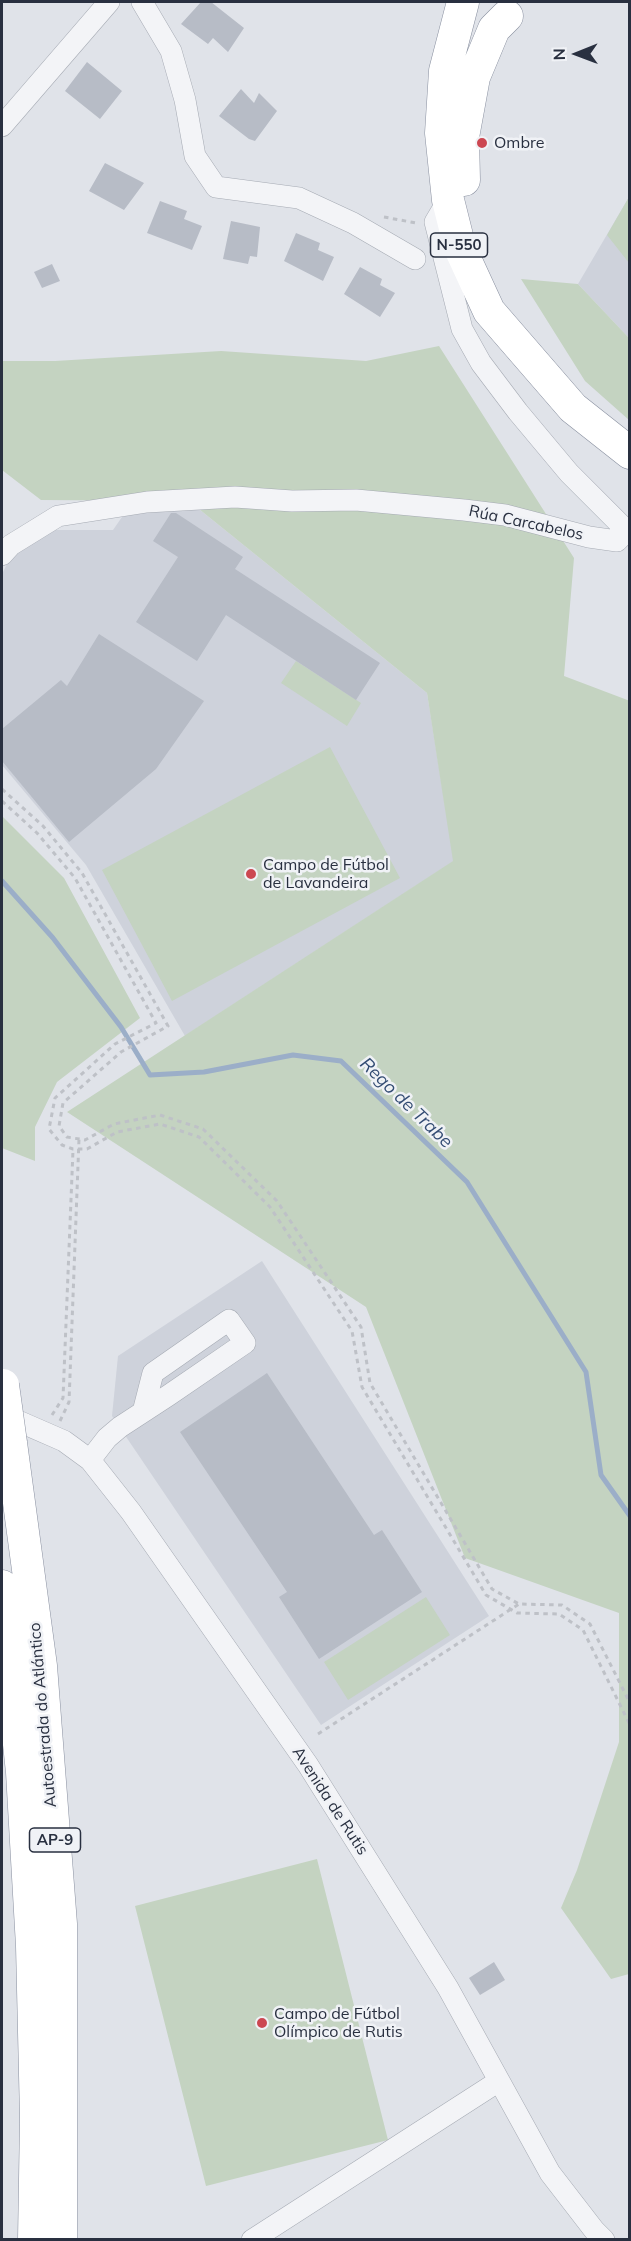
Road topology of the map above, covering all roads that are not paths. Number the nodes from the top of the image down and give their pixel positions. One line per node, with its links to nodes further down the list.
1 (109, 2): 6 (street)
2 (141, 2): 8 (street)
3 (462, 2): 7 (highway, N-550)
4 (468, 2): 5 (highway, N-550)
5 (518, 9): 9 (highway, N-550)
6 (2, 126)
7 (448, 200): 9 (highway, N-550); 11 (street, Rúa Carcabelos)
8 (415, 259)
9 (514, 342): 10 (highway, N-550)
10 (630, 453)
11 (2, 555)
12 (2, 1392): 14 (street, Avenida de Rutis); 18 (highway, Autoestrada do Atlántico / AP-9, bridge)
13 (142, 1412): 13 (street); 14 (street)
14 (90, 1460): 16 (street, Avenida de Rutis)
15 (2, 1586): 17 (highway, Autoestrada do Atlántico / AP-9)
16 (499, 2081): 19 (street); 20 (street, Avenida de Rutis)
17 (34, 2240)
18 (61, 2240)
19 (252, 2240)
20 (604, 2240)

